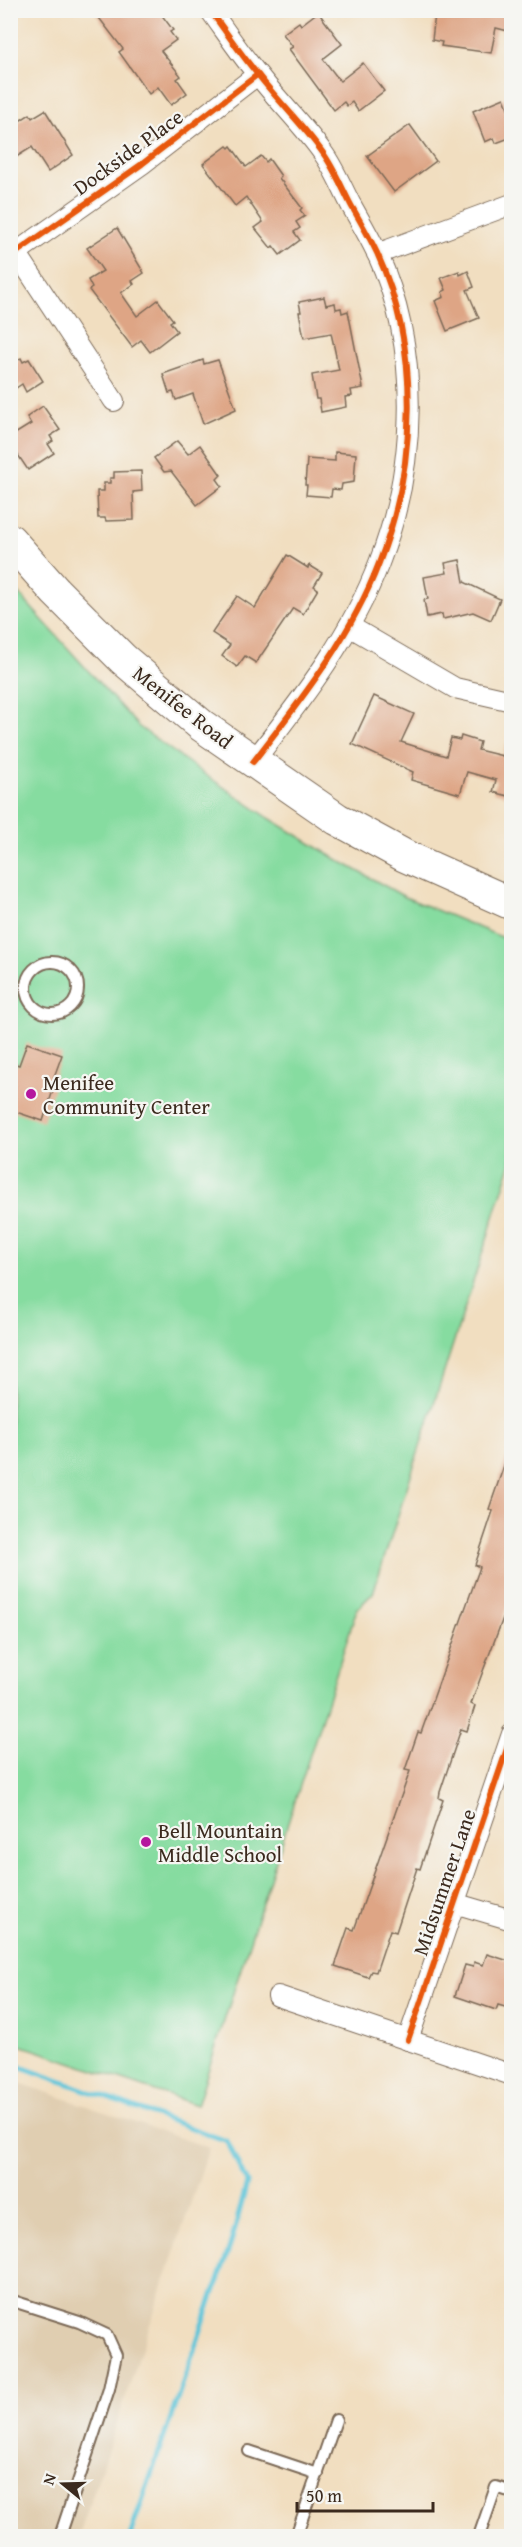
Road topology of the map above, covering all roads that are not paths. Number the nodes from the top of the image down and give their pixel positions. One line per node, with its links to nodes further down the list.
1 (210, 10): 2 (street)
2 (257, 75): 4 (street, Dockside Place); 5 (street)
3 (512, 204): 5 (street)
4 (14, 247): 6 (street)
5 (377, 254): 8 (street)
6 (114, 401)
7 (10, 540): 10 (main road, Menifee Road)
8 (349, 626): 9 (street); 10 (street)
9 (512, 701)
10 (253, 762): 11 (main road, Menifee Road)
11 (512, 904)
12 (73, 1003): 12 (lane)
13 (512, 1734): 14 (street, Midsummer Lane)
14 (454, 1904): 15 (street); 17 (street, Midsummer Lane)
15 (512, 1920)
16 (278, 1996): 17 (street)
17 (408, 2040): 18 (street)
18 (512, 2075)
19 (10, 2300): 24 (lane)
20 (336, 2420): 22 (lane)
21 (249, 2451): 22 (lane)
22 (318, 2474): 25 (lane)
23 (512, 2492): 26 (lane)
24 (60, 2536)
25 (296, 2536)
26 (479, 2536)

